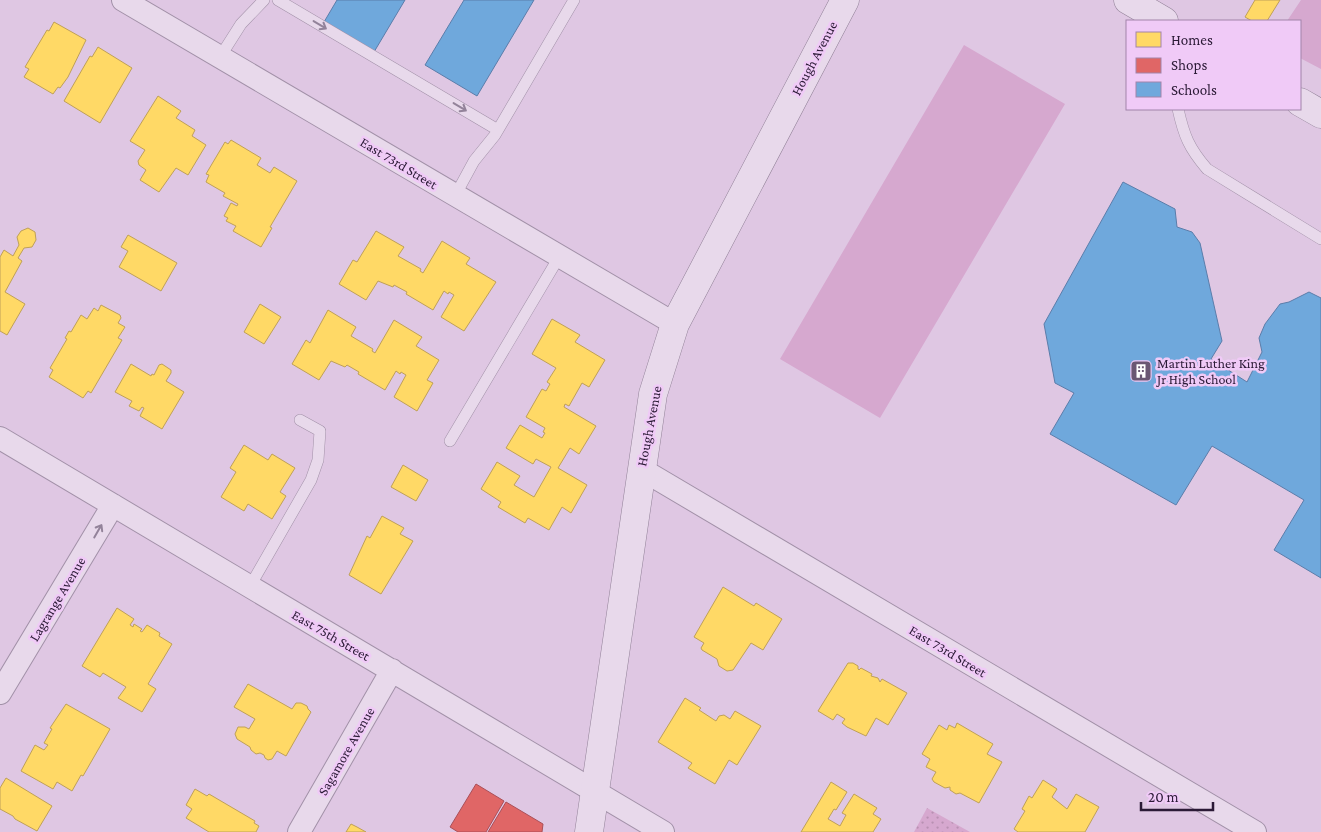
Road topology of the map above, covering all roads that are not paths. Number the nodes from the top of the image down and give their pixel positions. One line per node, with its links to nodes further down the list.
1 (123, 0): 8 (street, East 73rd Street)
2 (264, 0): 8 (lane)
3 (278, 0): 12 (lane, one-way to 12)
4 (574, 0): 12 (lane)
5 (845, 0): 16 (street, Hough Avenue)
6 (1128, 0): 7 (street)
7 (1162, 20)
8 (220, 57): 13 (street, East 73rd Street)
9 (1301, 103): 11 (street)
10 (1178, 110): 14 (lane)
11 (1321, 114)
12 (498, 130): 13 (lane)
13 (455, 196): 15 (street, East 73rd Street)
14 (1321, 240)
15 (559, 257): 16 (street, East 73rd Street); 19 (lane)
16 (675, 324): 20 (street, Hough Avenue)
17 (300, 420): 22 (lane)
18 (0, 438): 21 (street, East 75th Street)
19 (450, 441)
20 (640, 469): 25 (street, Hough Avenue); 29 (street, East 73rd Street)
21 (113, 505): 22 (street, East 75th Street); 24 (street, Lagrange Avenue, one-way to 21)
22 (249, 588): 23 (street, East 75th Street)
23 (392, 670): 25 (street, East 75th Street); 26 (street, Sagamore Avenue)
24 (0, 692)
25 (594, 792): 27 (street, Hough Avenue); 28 (street, East 75th Street)
26 (299, 832)
27 (589, 832)
28 (663, 832)
29 (1255, 832)

